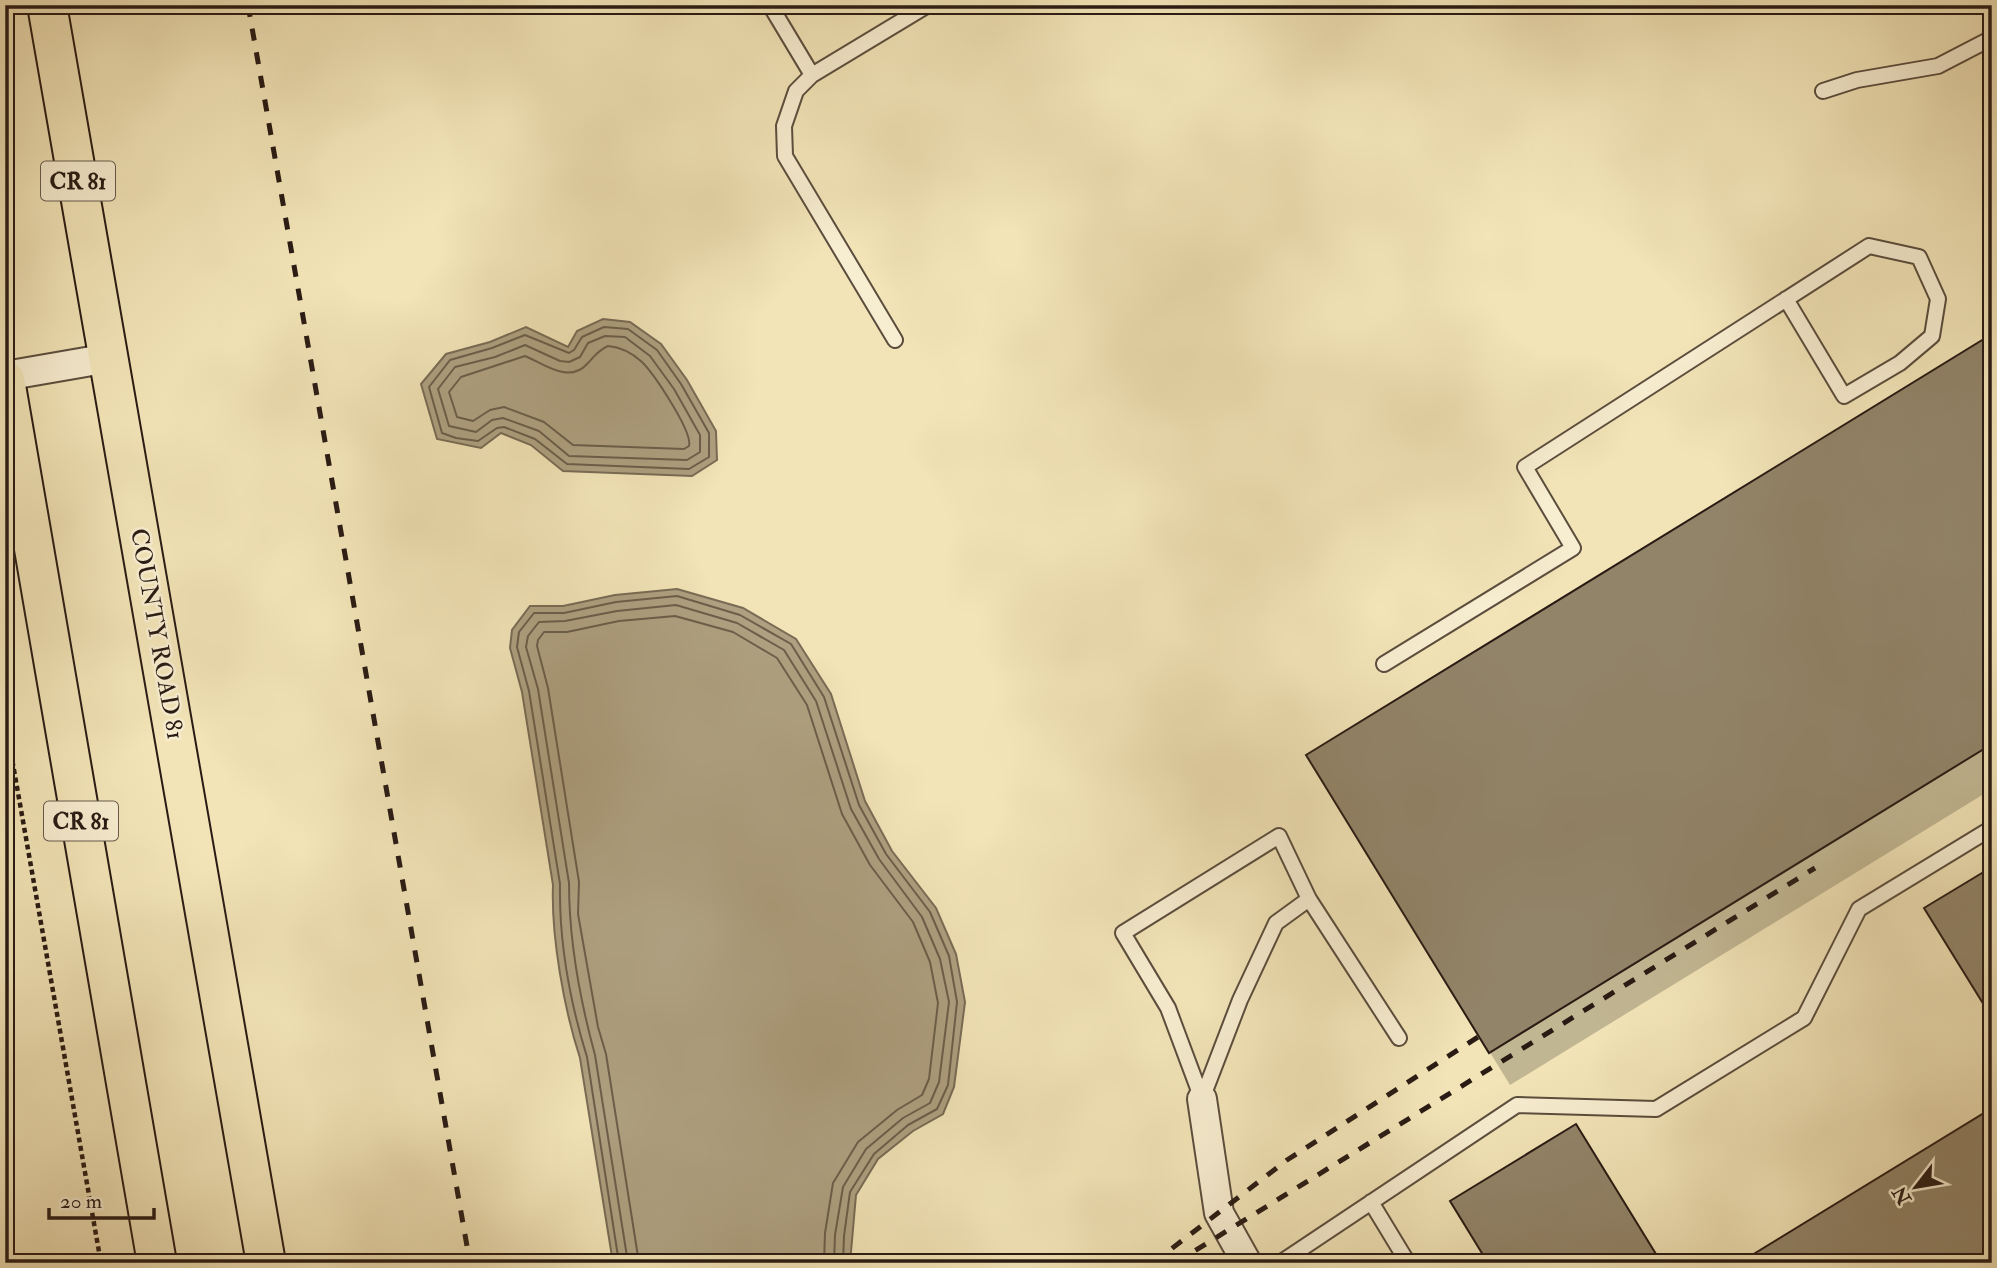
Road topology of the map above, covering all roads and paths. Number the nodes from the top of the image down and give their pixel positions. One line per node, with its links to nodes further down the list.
1 (47, 5): 9 (highway, COUNTY ROAD 81 / CR 81)
2 (770, 5): 5 (lane)
3 (928, 5): 5 (lane)
4 (1992, 38): 6 (lane)
5 (812, 75): 8 (lane)
6 (1823, 91)
7 (1786, 299): 7 (lane); 11 (lane)
8 (895, 340)
9 (109, 358): 10 (street); 20 (highway, COUNTY ROAD 81 / CR 81)
10 (5, 378): 19 (highway, CR 81)
11 (1384, 664)
12 (5, 719): 18 (path)
13 (1992, 828): 17 (lane)
14 (1309, 899): 15 (lane); 16 (lane); 16 (lane)
15 (1399, 1038)
16 (1202, 1098): 21 (street)
17 (1371, 1202): 22 (lane); 23 (lane)
18 (101, 1263)
19 (158, 1263)
20 (266, 1263)
21 (1247, 1263)
22 (1280, 1263)
23 (1408, 1263)

